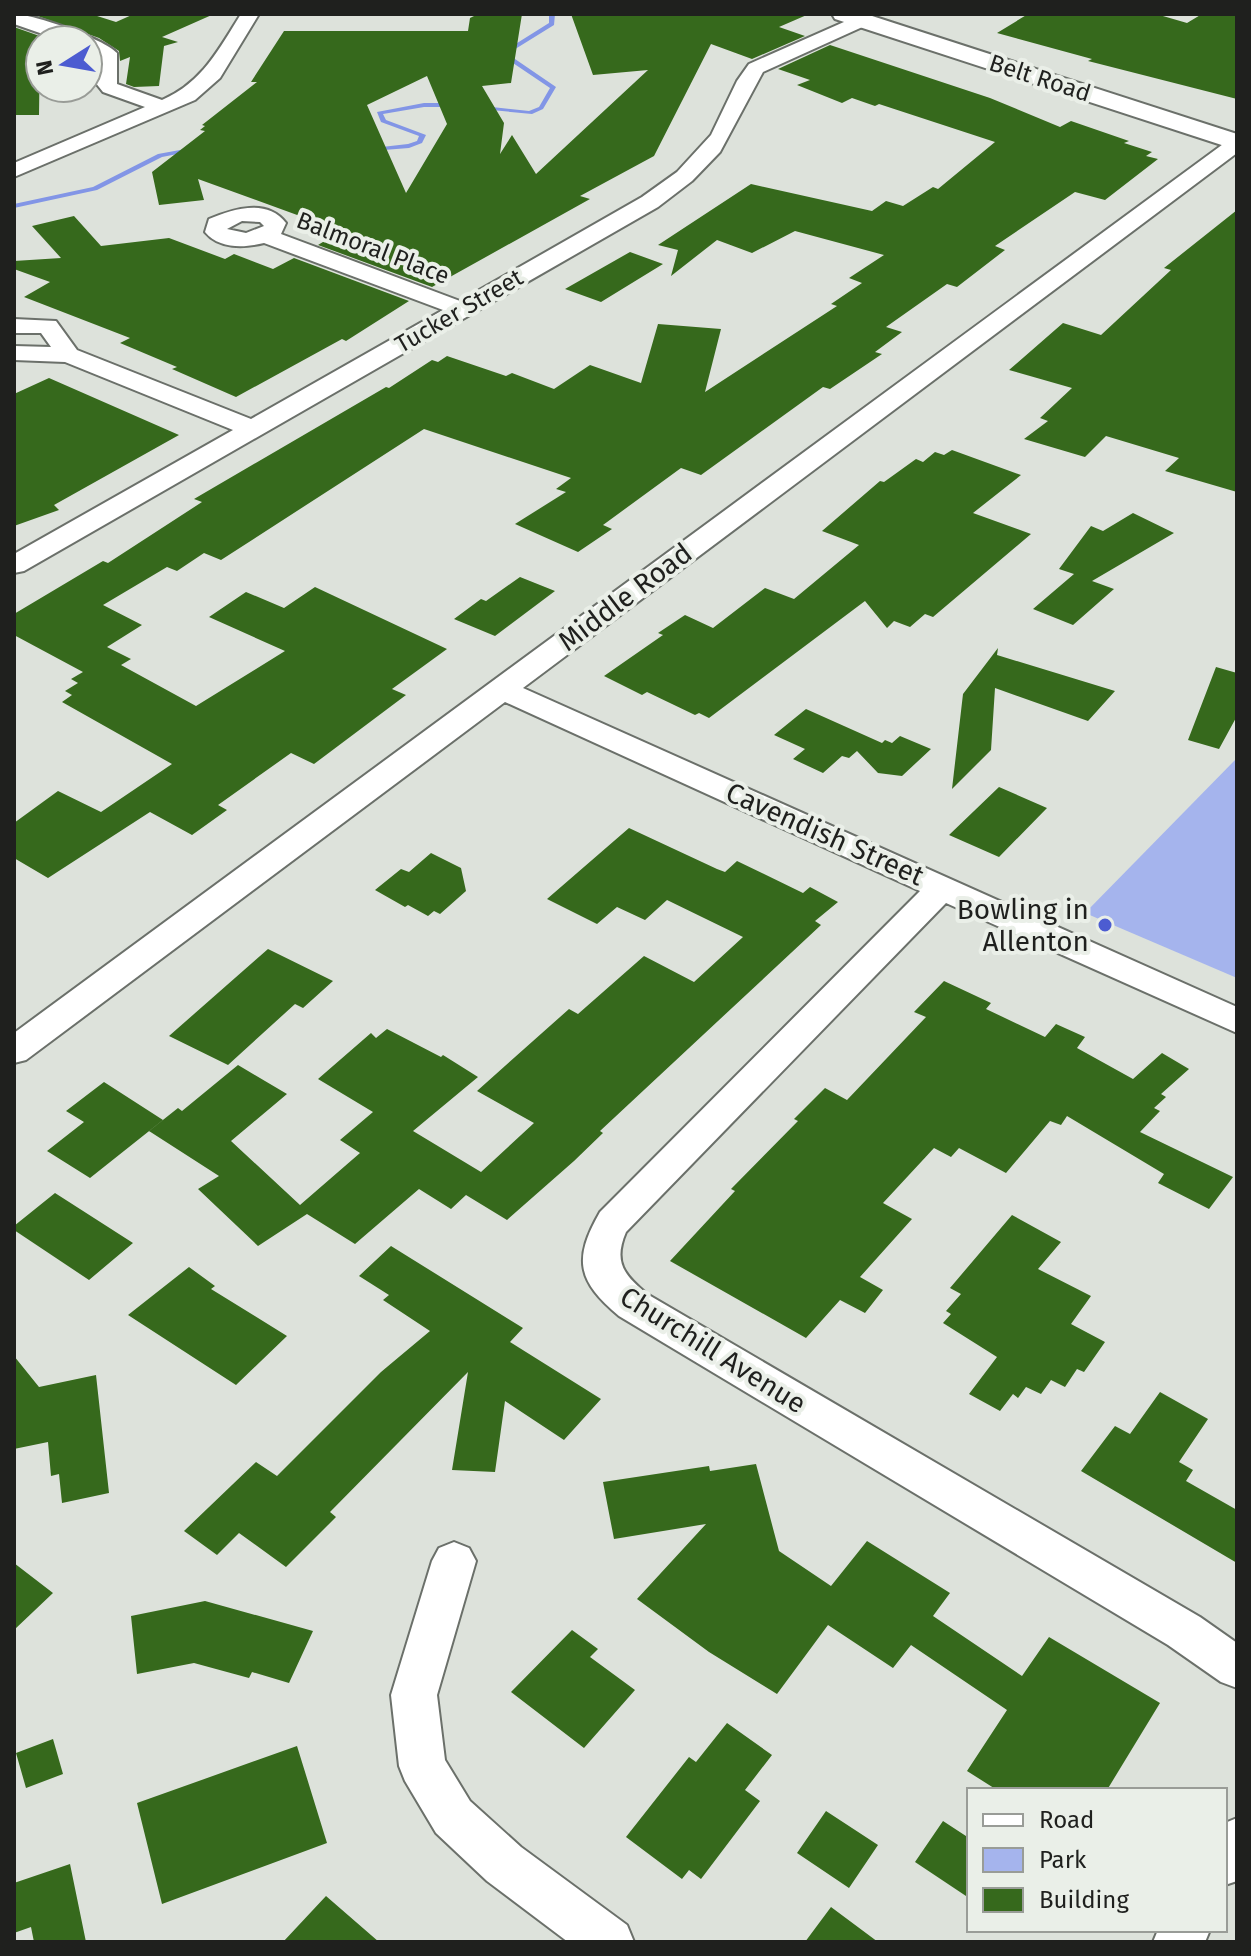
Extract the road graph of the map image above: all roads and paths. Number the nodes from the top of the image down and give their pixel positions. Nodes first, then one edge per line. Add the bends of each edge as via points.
1 (250, 14) edge
2 (852, 17) edge
3 (104, 51) edge
4 (164, 107) junction
5 (1237, 143) edge
6 (14, 171) edge
7 (265, 236) dead end
8 (461, 309) junction
9 (14, 326) edge
10 (14, 353) edge
11 (69, 355) junction
12 (254, 429) junction
13 (14, 565) edge
14 (501, 689) junction
15 (943, 887) junction
16 (1237, 1021) edge
17 (14, 1051) edge
18 (454, 1561) dead end
19 (1237, 1668) edge
20 (1237, 1841) edge
21 (1227, 1858) edge
22 (609, 1942) edge

1 - 4 street via 213,74 188,96
2 - 5 street, Belt Road
2 - 8 street, Tucker Street via 756,68 746,78 717,144 689,175
3 - 4 street via 110,88
4 - 6 street
5 - 14 street, Middle Road
7 - 8 street, Balmoral Place
8 - 12 street, Tucker Street
9 - 11 street via 48,326
10 - 11 street
11 - 12 street
12 - 13 street, Tucker Street
14 - 15 street, Cavendish Street
14 - 17 street, Middle Road
15 - 16 street, Cavendish Street
15 - 19 street, Churchill Avenue via 613,1222 600,1249 605,1279 633,1305 1184,1631
18 - 22 street via 414,1695 422,1766 453,1817 504,1864
20 - 21 street

